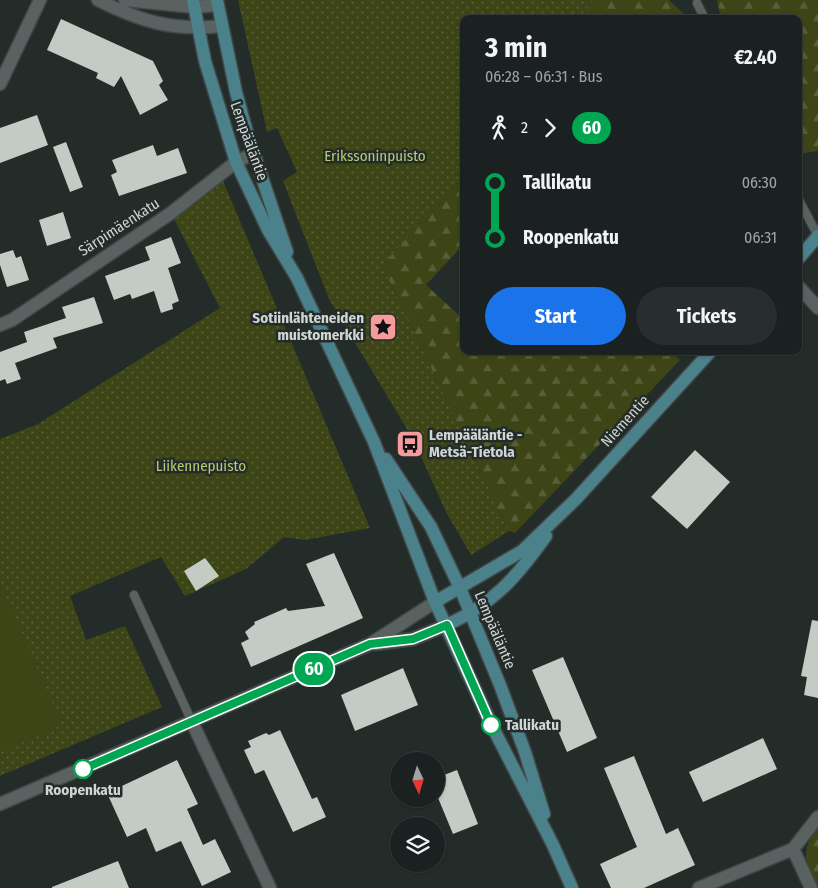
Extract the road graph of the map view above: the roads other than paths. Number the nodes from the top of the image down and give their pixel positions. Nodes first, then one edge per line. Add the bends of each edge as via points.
1 (40, 0) edge
2 (98, 0) edge
3 (125, 0) edge
4 (218, 3) edge
5 (697, 3) dead end
6 (193, 4) edge
7 (703, 15) edge
8 (222, 26) junction
9 (198, 29) junction
10 (0, 84) edge
11 (254, 153) junction
12 (236, 162) junction
13 (802, 206) edge
14 (818, 236) edge
15 (802, 255) edge
16 (296, 277) junction
17 (802, 290) edge
18 (818, 308) edge
19 (0, 325) edge
20 (706, 355) edge
21 (374, 442) junction
22 (563, 512) junction
23 (460, 588) junction
24 (134, 595) dead end
25 (435, 602) junction
26 (471, 614) junction
27 (447, 625) junction
28 (370, 644) junction
29 (192, 722) junction
30 (0, 804) edge
31 (818, 816) edge
32 (553, 845) junction
33 (794, 849) junction
34 (270, 888) edge
35 (572, 888) edge
36 (699, 888) edge
37 (811, 888) edge

1 - 10 street
2 - 9 street via 150,22
3 - 6 street
4 - 6 street
4 - 8 main road, Lempääläntie
5 - 7 lane
6 - 9 main road, Lempääläntie
8 - 9 street
8 - 11 main road, Lempääläntie via 236,92
9 - 12 main road, Lempääläntie
11 - 12 street, Särpimäenkatu
11 - 16 main road, Lempääläntie
12 - 16 main road, Lempääläntie via 268,230
12 - 19 street, Särpimäenkatu via 171,213
13 - 14 lane
14 - 15 main road
16 - 21 main road, Lempääläntie
17 - 18 street
20 - 22 main road, Niementie
21 - 23 main road, Lempääläntie via 431,527
21 - 25 main road, Lempääläntie
22 - 23 main road, Niementie via 522,551
22 - 26 main road, Niementie via 518,575
23 - 25 main road, Niementie
23 - 26 main road, Lempääläntie
24 - 29 lane
25 - 27 main road, Lempääläntie
25 - 28 street
26 - 27 main road, Niementie
26 - 32 main road, Lempääläntie via 525,752
27 - 28 street via 413,639
27 - 32 main road, Lempääläntie via 492,726
28 - 29 street
29 - 30 street
29 - 34 street
31 - 33 street
32 - 35 main road, Lempääläntie
33 - 36 street
33 - 37 street

